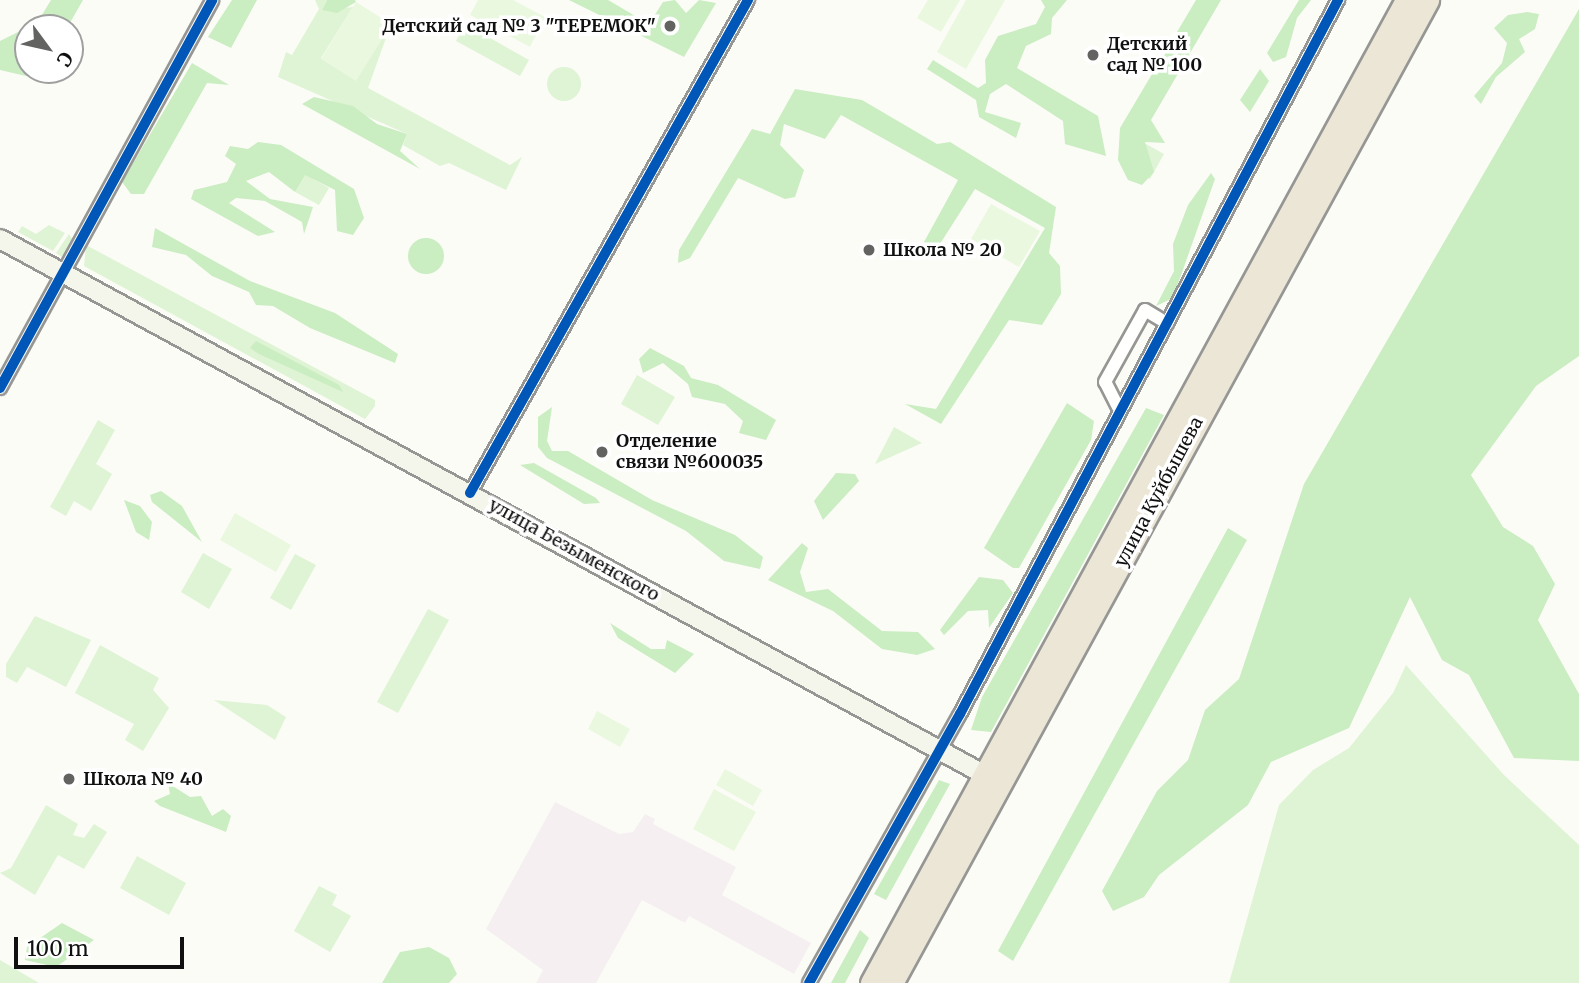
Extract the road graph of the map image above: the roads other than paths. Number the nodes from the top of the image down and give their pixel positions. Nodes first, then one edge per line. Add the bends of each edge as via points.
1 (212, 0) edge
2 (748, 0) edge
3 (1338, 0) edge
4 (1407, 0) edge
5 (1427, 0) edge
6 (0, 239) edge
7 (64, 272) junction
8 (1167, 323) junction
9 (0, 388) edge
10 (1118, 407) junction
11 (470, 493) junction
12 (939, 751) junction
13 (992, 780) junction
14 (809, 983) edge
15 (872, 983) edge
16 (891, 983) edge

1 - 7 street
2 - 11 street
3 - 8 street
4 - 13 highway, улица Куйбышева
5 - 13 highway, улица Куйбышева
6 - 7 main road, улица Безыменского
7 - 9 street
7 - 11 main road, улица Безыменского
8 - 10 street
8 - 10 street via 1146,310 1105,382
10 - 12 street
11 - 12 main road, улица Безыменского
12 - 13 main road, улица Безыменского
12 - 14 street
13 - 15 highway, улица Куйбышева
13 - 16 highway, улица Куйбышева

